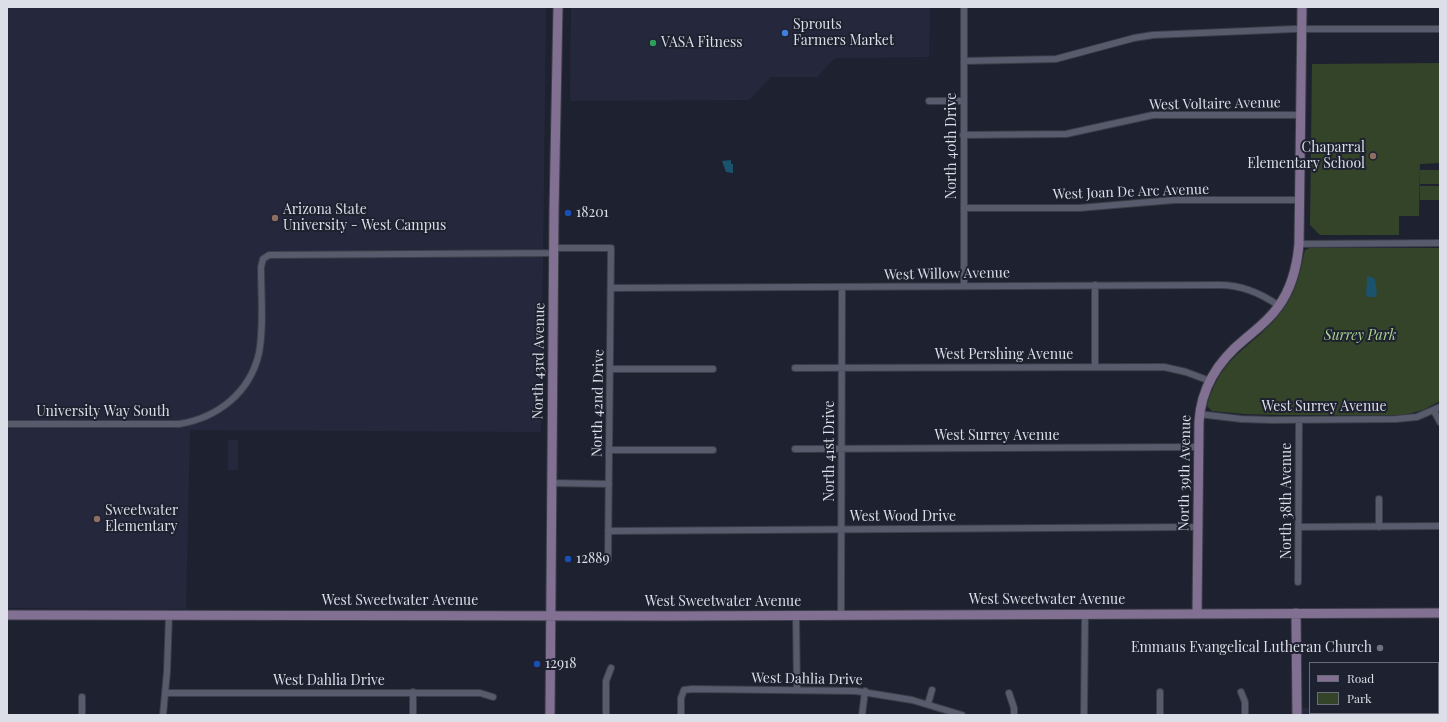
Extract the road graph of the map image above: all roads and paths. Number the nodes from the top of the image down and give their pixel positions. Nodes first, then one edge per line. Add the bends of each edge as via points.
1 (558, 7) edge
2 (964, 7) edge
3 (1302, 7) edge
4 (1440, 28) edge
5 (1302, 29) junction
6 (964, 61) junction
7 (929, 101) dead end
8 (964, 101) junction
9 (1300, 115) junction
10 (963, 135) junction
11 (1300, 200) junction
12 (964, 208) junction
13 (1440, 243) edge
14 (1299, 244) junction
15 (554, 250) junction
16 (1095, 285) junction
17 (964, 286) junction
18 (842, 287) junction
19 (611, 288) junction
20 (1279, 306) junction
21 (1095, 367) junction
22 (796, 368) dead end
23 (842, 368) junction
24 (610, 369) junction
25 (713, 369) dead end
26 (1210, 381) junction
27 (1440, 407) edge
28 (1434, 411) junction
29 (1200, 414) junction
30 (1299, 420) junction
31 (1440, 422) edge
32 (7, 424) edge
33 (1199, 447) junction
34 (795, 449) dead end
35 (842, 449) junction
36 (609, 450) junction
37 (713, 450) dead end
38 (552, 483) junction
39 (609, 484) junction
40 (1379, 499) dead end
41 (1440, 526) edge
42 (1198, 527) junction
43 (1299, 527) junction
44 (1379, 527) junction
45 (842, 529) junction
46 (608, 531) junction
47 (608, 559) dead end
48 (1298, 582) dead end
49 (1296, 613) junction
50 (1440, 613) edge
51 (1085, 614) junction
52 (1197, 614) junction
53 (7, 615) edge
54 (169, 615) junction
55 (550, 616) junction
56 (796, 616) junction
57 (841, 616) junction
58 (611, 668) dead end
59 (797, 689) junction
60 (932, 690) dead end
61 (413, 692) junction
62 (865, 692) junction
63 (1160, 692) dead end
64 (1241, 692) dead end
65 (165, 693) junction
66 (1009, 693) dead end
67 (82, 697) dead end
68 (493, 697) dead end
69 (928, 704) junction
70 (82, 715) edge
71 (163, 715) edge
72 (413, 715) edge
73 (550, 715) edge
74 (606, 715) edge
75 (681, 715) edge
76 (862, 715) edge
77 (962, 715) edge
78 (1014, 715) edge
79 (1084, 715) edge
80 (1160, 715) edge
81 (1245, 715) edge
82 (1296, 715) edge

1 - 15 street, North 43rd Avenue
2 - 6 street, North 40th Drive
3 - 5 street, North 39th Avenue
4 - 5 street
5 - 6 street via 1153,35 1056,59
5 - 9 street, North 39th Avenue
6 - 8 street, North 40th Drive
7 - 8 street
8 - 10 street, North 40th Drive
9 - 10 street, West Voltaire Avenue via 1153,115 1066,134
9 - 11 street, North 39th Avenue
10 - 12 street, North 40th Drive
11 - 12 street, West Joan De Arc Avenue via 1174,200 1079,208
11 - 14 street, North 39th Avenue
12 - 17 street, North 40th Drive
13 - 14 street
14 - 20 street, North 39th Avenue via 1295,273
15 - 19 street, North 42nd Drive via 611,248
15 - 32 street, University Way South via 266,257 260,267 259,352 246,383 233,399 217,411 199,420 179,424
15 - 38 street, North 43rd Avenue
16 - 17 street, West Willow Avenue
16 - 20 street, West Willow Avenue via 1230,285 1252,290
16 - 21 street
17 - 18 street, West Willow Avenue
18 - 19 street, West Willow Avenue
18 - 23 street, North 41st Drive
19 - 24 street, North 42nd Drive
20 - 26 street, North 39th Avenue via 1225,357
21 - 23 street, West Pershing Avenue
21 - 26 street, West Pershing Avenue via 1164,367
22 - 23 street, West Pershing Avenue
23 - 35 street, North 41st Drive
24 - 25 street
24 - 36 street, North 42nd Drive
26 - 29 street, North 39th Avenue
27 - 28 street
28 - 30 street, West Surrey Avenue via 1406,419
28 - 31 street
29 - 30 street, West Surrey Avenue via 1241,419
29 - 33 street, North 39th Avenue
30 - 43 street, North 38th Avenue
33 - 35 street, West Surrey Avenue
33 - 42 street, North 39th Avenue
34 - 35 street, West Surrey Avenue
35 - 45 street, North 41st Drive
36 - 37 street
36 - 39 street, North 42nd Drive
38 - 39 street
38 - 55 street, North 43rd Avenue
39 - 46 street, North 42nd Drive
40 - 44 street
41 - 44 street
42 - 45 street, West Wood Drive
42 - 52 street, North 39th Avenue
43 - 44 street
43 - 48 street, North 38th Avenue
45 - 46 street, West Wood Drive
45 - 57 street, North 41st Drive
46 - 47 street, North 42nd Drive
49 - 50 street, West Sweetwater Avenue
49 - 52 street, West Sweetwater Avenue
49 - 82 street
51 - 52 street, West Sweetwater Avenue
51 - 57 street, West Sweetwater Avenue
51 - 79 street
53 - 54 street, West Sweetwater Avenue
54 - 55 street, West Sweetwater Avenue
54 - 65 street
55 - 56 street, West Sweetwater Avenue
55 - 73 street, North 43rd Avenue
56 - 57 street, West Sweetwater Avenue
56 - 59 street
58 - 74 street via 606,681
59 - 62 street, West Dahlia Drive
59 - 75 street, West Dahlia Drive via 684,690 681,698
60 - 69 street
61 - 65 street, West Dahlia Drive
61 - 68 street, West Dahlia Drive via 480,693
61 - 72 street
62 - 69 street, West Dahlia Drive
62 - 76 street
63 - 80 street
64 - 81 street via 1245,702
65 - 71 street
66 - 78 street
67 - 70 street
69 - 77 street, West Dahlia Drive

